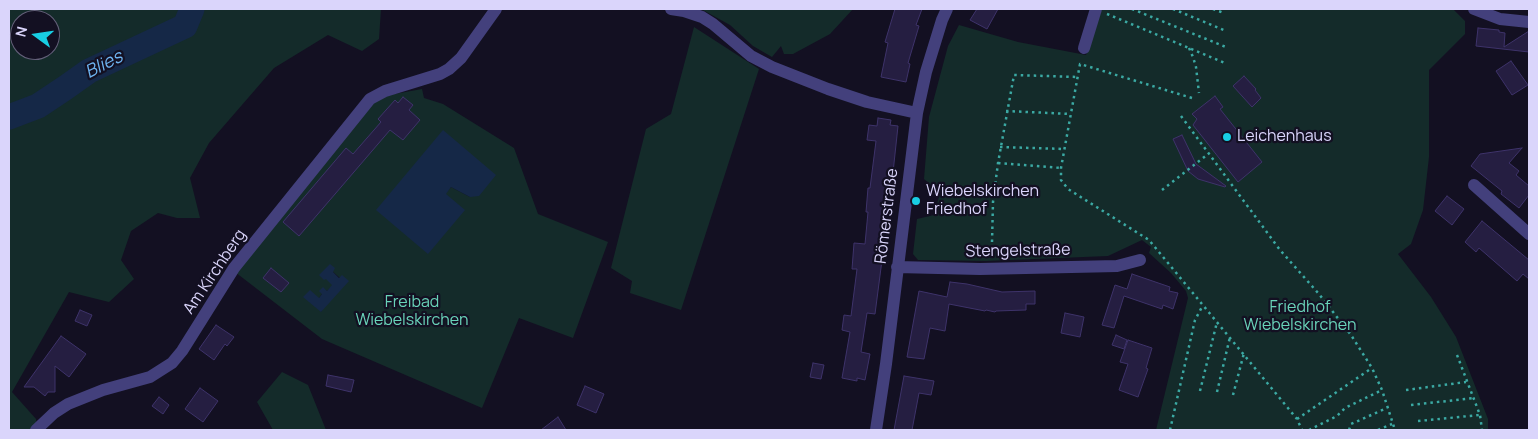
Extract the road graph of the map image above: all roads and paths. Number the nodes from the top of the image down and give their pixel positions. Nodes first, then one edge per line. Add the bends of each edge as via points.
1 (496, 9) edge
2 (671, 9) edge
3 (947, 9) edge
4 (1132, 9) edge
5 (1173, 9) edge
6 (1213, 9) edge
7 (1474, 9) edge
8 (1102, 12) edge
9 (1224, 13) dead end
10 (1529, 22) edge
11 (1226, 31) dead end
12 (1226, 47) dead end
13 (1084, 48) dead end
14 (1188, 48) junction
15 (1225, 63) dead end
16 (1078, 77) junction
17 (1199, 93) dead end
18 (1192, 98) dead end
19 (1006, 111) junction
20 (916, 114) junction
21 (1071, 114) junction
22 (1181, 116) dead end
23 (1000, 147) junction
24 (1064, 149) junction
25 (1208, 154) junction
26 (998, 163) junction
27 (1061, 168) junction
28 (1474, 185) dead end
29 (1162, 190) dead end
30 (1529, 234) edge
31 (992, 242) dead end
32 (1140, 260) dead end
33 (897, 267) junction
34 (1204, 305) junction
35 (1217, 321) junction
36 (1230, 337) junction
37 (1244, 353) junction
38 (1457, 355) dead end
39 (1372, 368) junction
40 (1467, 382) junction
41 (1382, 390) junction
42 (1406, 390) dead end
43 (1200, 391) dead end
44 (1217, 392) dead end
45 (1233, 395) dead end
46 (1474, 398) junction
47 (1411, 406) dead end
48 (1388, 408) junction
49 (1480, 414) junction
50 (1297, 419) junction
51 (1418, 420) dead end
52 (1393, 424) junction
53 (36, 430) edge
54 (876, 430) edge
55 (1170, 430) edge
56 (1302, 430) edge
57 (1310, 430) edge
58 (1349, 430) edge
59 (1378, 430) edge
60 (1395, 430) edge
61 (1482, 430) edge

1 - 53 street, Am Kirchberg via 461,58 449,69 370,99 234,268 172,363 150,377 68,404
2 - 20 street via 702,17 751,56 772,67 836,92
3 - 20 street, Römerstraße
4 - 12 path
5 - 11 path
6 - 9 path
7 - 10 street via 1489,16
8 - 13 street
8 - 14 path
14 - 15 path
14 - 17 path via 1196,67
16 - 18 path via 1080,64
16 - 19 path via 1014,75
16 - 21 path
19 - 21 path
19 - 23 path
20 - 33 street, Römerstraße
21 - 24 path
22 - 25 path
23 - 24 path
23 - 26 path
24 - 27 path
25 - 29 path
25 - 39 path via 1280,250 1351,335
26 - 27 path
26 - 31 path
27 - 34 path via 1061,180 1068,189 1149,240
28 - 30 street
32 - 33 street, Stengelstraße via 1117,266
33 - 54 street, Römerstraße
34 - 35 path
34 - 55 path via 1195,320
35 - 36 path
35 - 43 path
36 - 37 path
36 - 44 path
37 - 45 path
37 - 50 path
38 - 40 path
39 - 41 path
39 - 50 path
40 - 42 path
40 - 46 path
41 - 48 path
41 - 57 path
46 - 47 path
46 - 49 path
48 - 52 path
48 - 58 path via 1351,424
49 - 51 path
49 - 61 path
50 - 56 path
52 - 59 path
52 - 60 path

